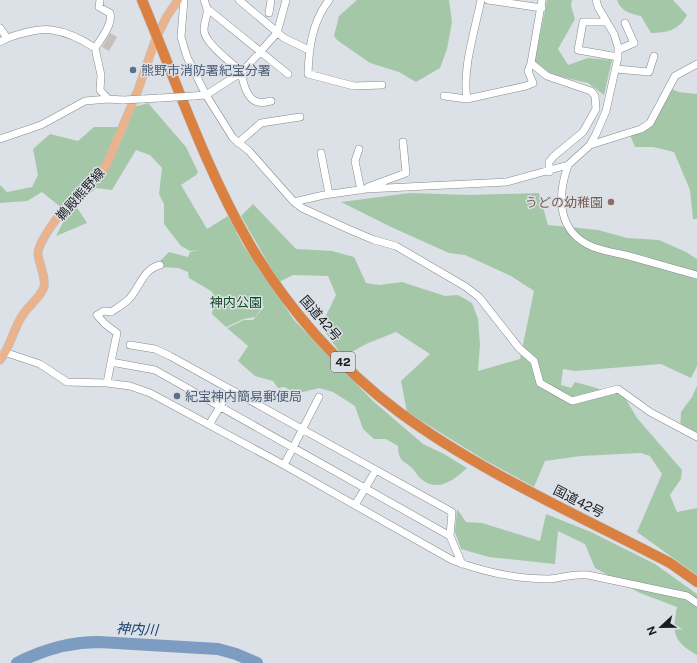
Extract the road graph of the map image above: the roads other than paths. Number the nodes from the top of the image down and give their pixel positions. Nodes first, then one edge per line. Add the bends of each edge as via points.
1 (100, 0) edge
2 (142, 0) edge
3 (184, 0) edge
4 (204, 0) edge
5 (239, 0) edge
6 (271, 0) edge
7 (286, 0) edge
8 (329, 0) edge
9 (481, 0) edge
10 (488, 0) edge
11 (596, 0) edge
12 (542, 4) edge
13 (209, 10) junction
14 (269, 13) dead end
15 (607, 22) junction
16 (626, 22) dead end
17 (0, 28) edge
18 (277, 33) junction
19 (7, 38) junction
20 (156, 38) junction
21 (0, 42) edge
22 (95, 48) junction
23 (309, 50) junction
24 (261, 52) junction
25 (618, 54) junction
26 (654, 56) dead end
27 (532, 63) junction
28 (697, 64) edge
29 (616, 69) junction
30 (242, 72) junction
31 (288, 74) dead end
32 (382, 85) dead end
33 (206, 95) junction
34 (444, 96) dead end
35 (108, 99) junction
36 (467, 99) junction
37 (271, 101) dead end
38 (300, 117) dead end
39 (0, 139) edge
40 (403, 142) dead end
41 (238, 143) junction
42 (590, 145) junction
43 (359, 149) dead end
44 (320, 153) dead end
45 (568, 166) junction
46 (549, 172) junction
47 (364, 189) junction
48 (329, 194) junction
49 (294, 202) junction
50 (160, 265) dead end
51 (697, 275) edge
52 (130, 345) dead end
53 (4, 352) junction
54 (0, 360) edge
55 (111, 362) junction
56 (107, 383) junction
57 (230, 390) junction
58 (319, 397) dead end
59 (220, 406) junction
60 (209, 425) junction
61 (302, 430) junction
62 (697, 438) edge
63 (294, 446) junction
64 (284, 465) junction
65 (376, 470) junction
66 (366, 487) junction
67 (355, 505) junction
68 (450, 536) junction
69 (462, 564) junction
70 (697, 582) edge
71 (697, 603) edge

1 - 22 street via 99,7 110,13 111,17
2 - 20 highway, 国道42号 / 42
3 - 20 main road, 鵜殿熊野線 via 167,16
3 - 33 street via 181,37 187,57
4 - 13 street
5 - 18 street
6 - 14 street
7 - 18 street
8 - 23 street via 320,11
9 - 36 street via 467,74
10 - 12 street
11 - 15 street
12 - 27 street
13 - 24 street
13 - 30 street via 204,32 209,42
15 - 25 street via 614,34
15 - 25 street via 583,22 578,50
16 - 25 street via 634,43
17 - 19 street
18 - 23 street
18 - 24 street
19 - 21 street
19 - 22 street via 52,30 86,42
20 - 53 main road, 鵜殿熊野線 via 138,90 106,166 81,193 76,195 39,244 38,253 44,288 17,324
20 - 70 highway, 国道42号 / 42 via 220,188 249,243 295,308 354,373 398,411 447,445 670,563
22 - 35 street via 101,75 100,90
23 - 32 street via 308,74 354,86
24 - 30 street
24 - 31 street
25 - 29 street
26 - 29 street via 649,72
27 - 36 street via 528,71 532,83
27 - 46 street via 547,76 591,91 595,96 596,109 584,132 554,156 549,162
28 - 42 street via 675,76 650,123 641,129
29 - 42 street via 606,111
30 - 33 street
30 - 37 street via 242,82 252,99 258,102
33 - 35 street, bridge
33 - 41 street
34 - 36 street
35 - 39 street via 84,101 41,125
38 - 41 street via 261,123
40 - 47 street via 406,173
41 - 49 street via 249,151
42 - 45 street
43 - 47 street via 354,161
44 - 48 street
45 - 46 street
45 - 51 street via 562,183 562,207 573,234 593,247
46 - 47 street via 507,182
47 - 48 street
48 - 49 street
49 - 62 street via 348,229 396,246 466,287 479,297 519,348 534,361 540,383 572,401 618,389 650,412
50 - 55 street via 146,272 128,299 111,312 97,314 117,333
52 - 57 street via 155,349
53 - 54 main road, 鵜殿熊野線
53 - 56 street via 40,364 67,382
55 - 56 street
55 - 59 street via 155,370
56 - 60 street via 130,386 150,393
57 - 59 street
57 - 61 street
58 - 61 street
59 - 60 street
59 - 63 street
60 - 64 street
61 - 63 street
61 - 65 street
63 - 64 street
63 - 66 street
64 - 67 street
65 - 66 street
65 - 68 street via 452,512
66 - 67 street
66 - 68 street
67 - 69 street
68 - 69 street
69 - 71 street via 507,574 549,579 588,575 687,596

